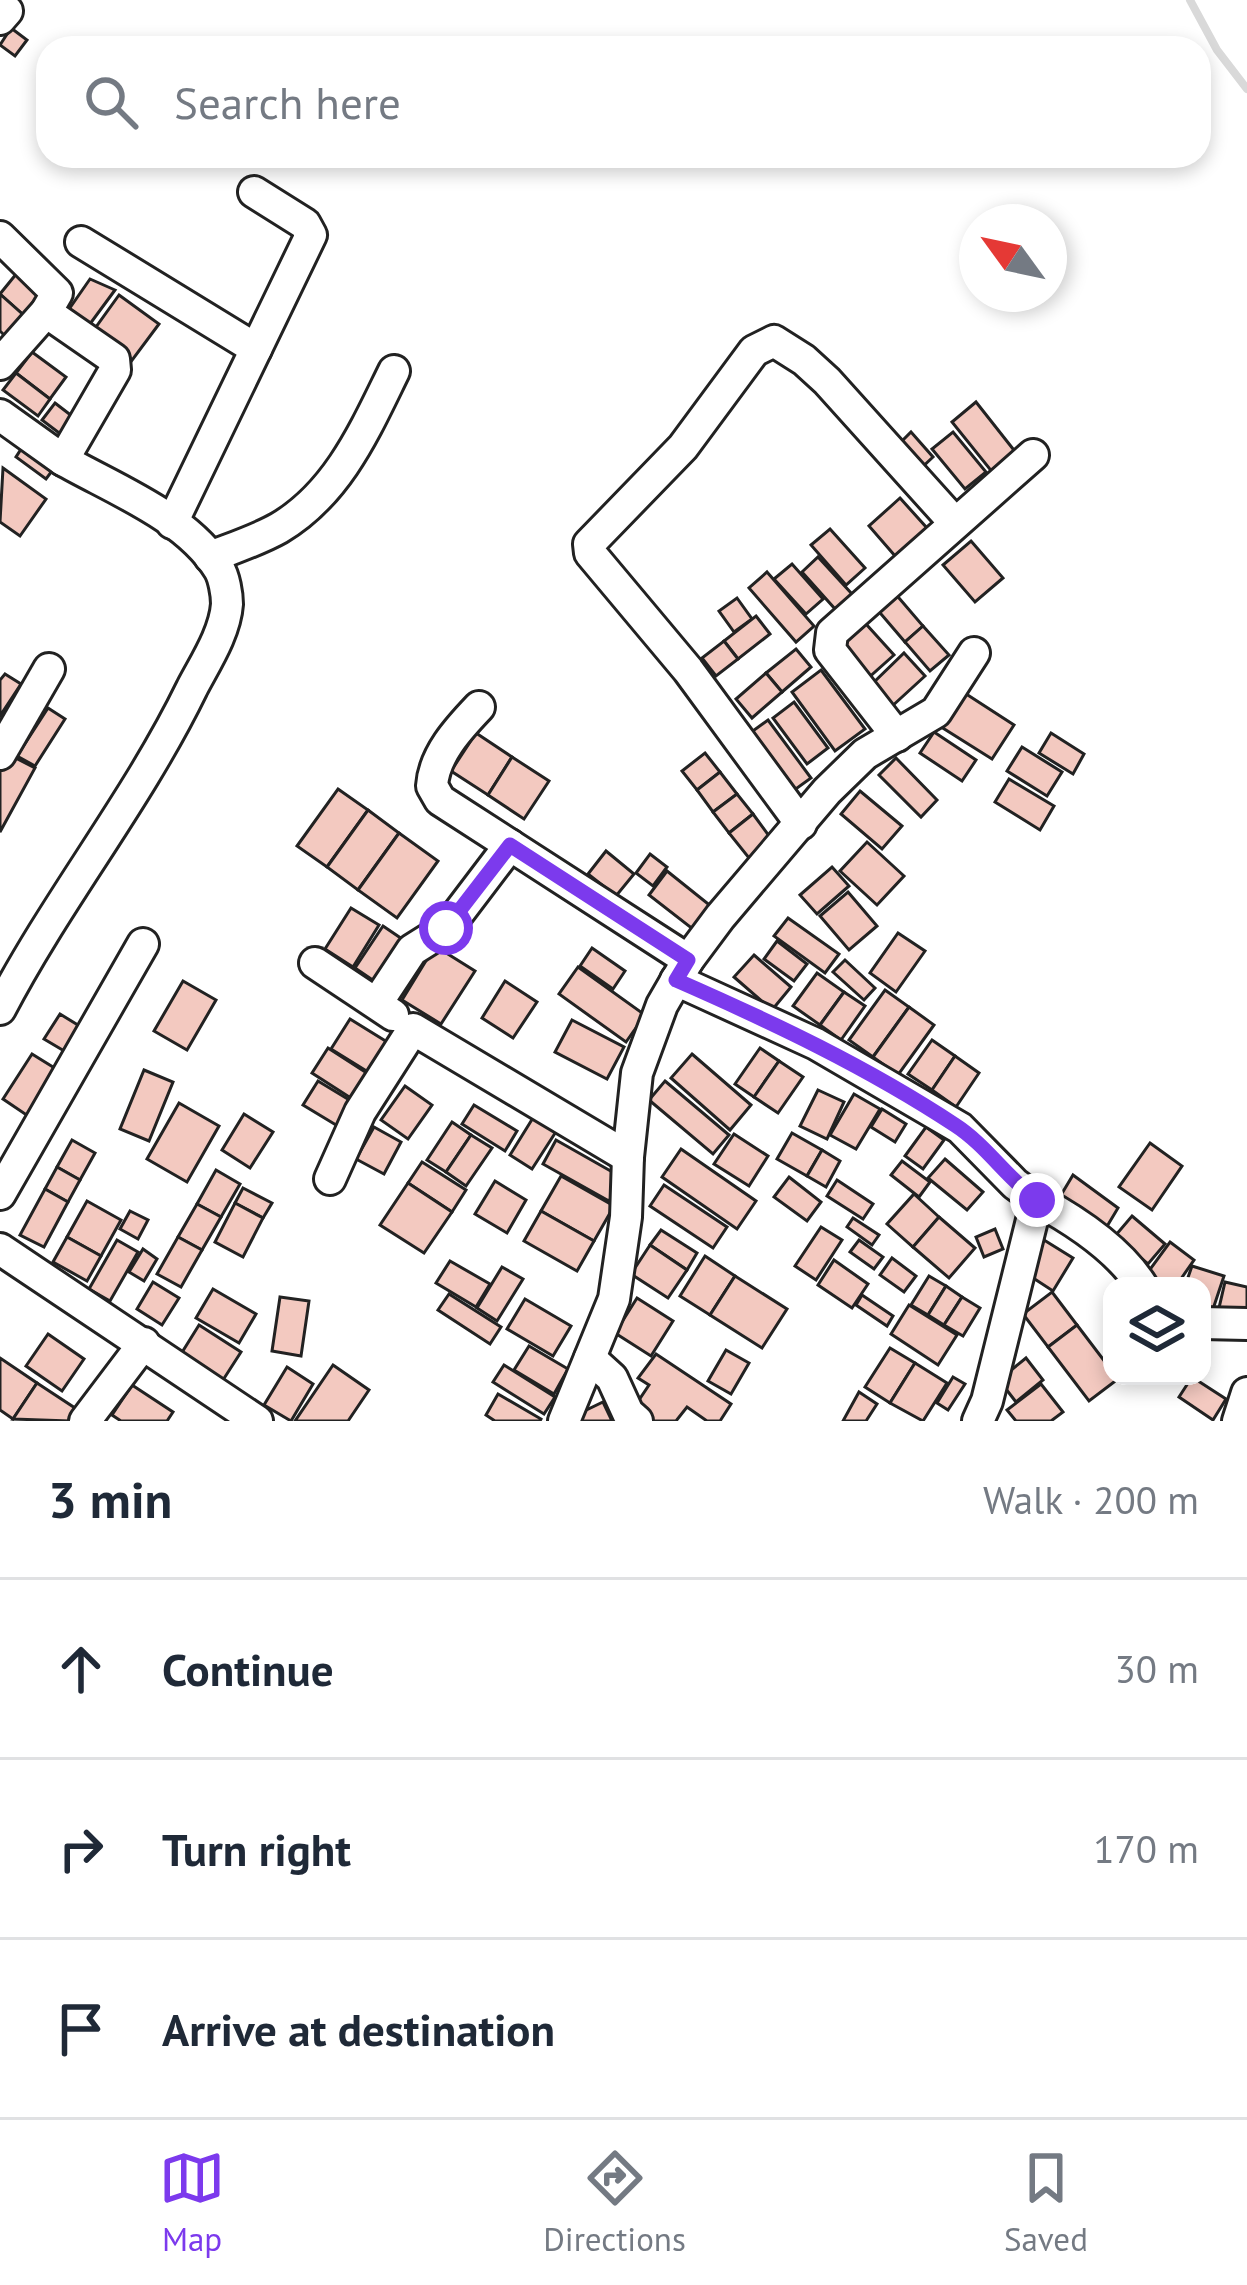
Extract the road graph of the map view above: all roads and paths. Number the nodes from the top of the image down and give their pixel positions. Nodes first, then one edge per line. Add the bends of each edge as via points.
1 (254, 191) dead end
2 (0, 237) edge
3 (82, 242) dead end
4 (46, 312) junction
5 (256, 349) junction
6 (0, 364) edge
7 (394, 371) dead end
8 (0, 415) edge
9 (1033, 455) dead end
10 (63, 460) junction
11 (954, 522) junction
12 (172, 523) junction
13 (210, 557) junction
14 (974, 653) dead end
15 (49, 669) dead end
16 (478, 707) dead end
17 (897, 736) junction
18 (0, 754) edge
19 (801, 824) junction
20 (510, 845) junction
21 (143, 944) dead end
22 (315, 963) dead end
23 (682, 970) junction
24 (377, 1003) junction
25 (0, 1009) edge
26 (413, 1029) junction
27 (628, 1157) junction
28 (330, 1179) dead end
29 (0, 1194) edge
30 (1037, 1200) junction
31 (0, 1249) edge
32 (1136, 1277) edge
33 (1211, 1323) edge
34 (1247, 1324) edge
35 (144, 1343) junction
36 (590, 1358) junction
37 (1247, 1394) edge
38 (86, 1421) edge
39 (257, 1421) edge
40 (564, 1421) edge
41 (637, 1421) edge
42 (977, 1421) edge
43 (1238, 1421) edge

1 - 5 street via 310,235
2 - 4 street via 56,287
3 - 5 street
4 - 6 street
4 - 10 street via 116,364
5 - 12 street
7 - 13 street via 326,490 277,529
8 - 10 street
9 - 11 street
10 - 12 street
11 - 17 street via 829,641
11 - 19 street via 827,381 774,341 754,351 683,447 592,537 590,554
12 - 13 street
13 - 25 street via 227,605 214,644 143,783
14 - 17 street via 936,712
15 - 18 street
16 - 20 street via 438,761 432,786 440,800
17 - 19 street via 843,774
19 - 23 street
20 - 23 street
20 - 24 street via 446,928 412,950
21 - 29 street
22 - 24 street
23 - 27 street via 637,1073
23 - 30 street via 960,1128
24 - 26 street
26 - 27 street
26 - 28 street via 360,1112
27 - 36 street via 614,1299
30 - 32 street via 1076,1221
30 - 42 street
31 - 35 street
33 - 34 street
35 - 38 street
35 - 39 street
36 - 40 street
36 - 41 street via 613,1378
37 - 43 street

